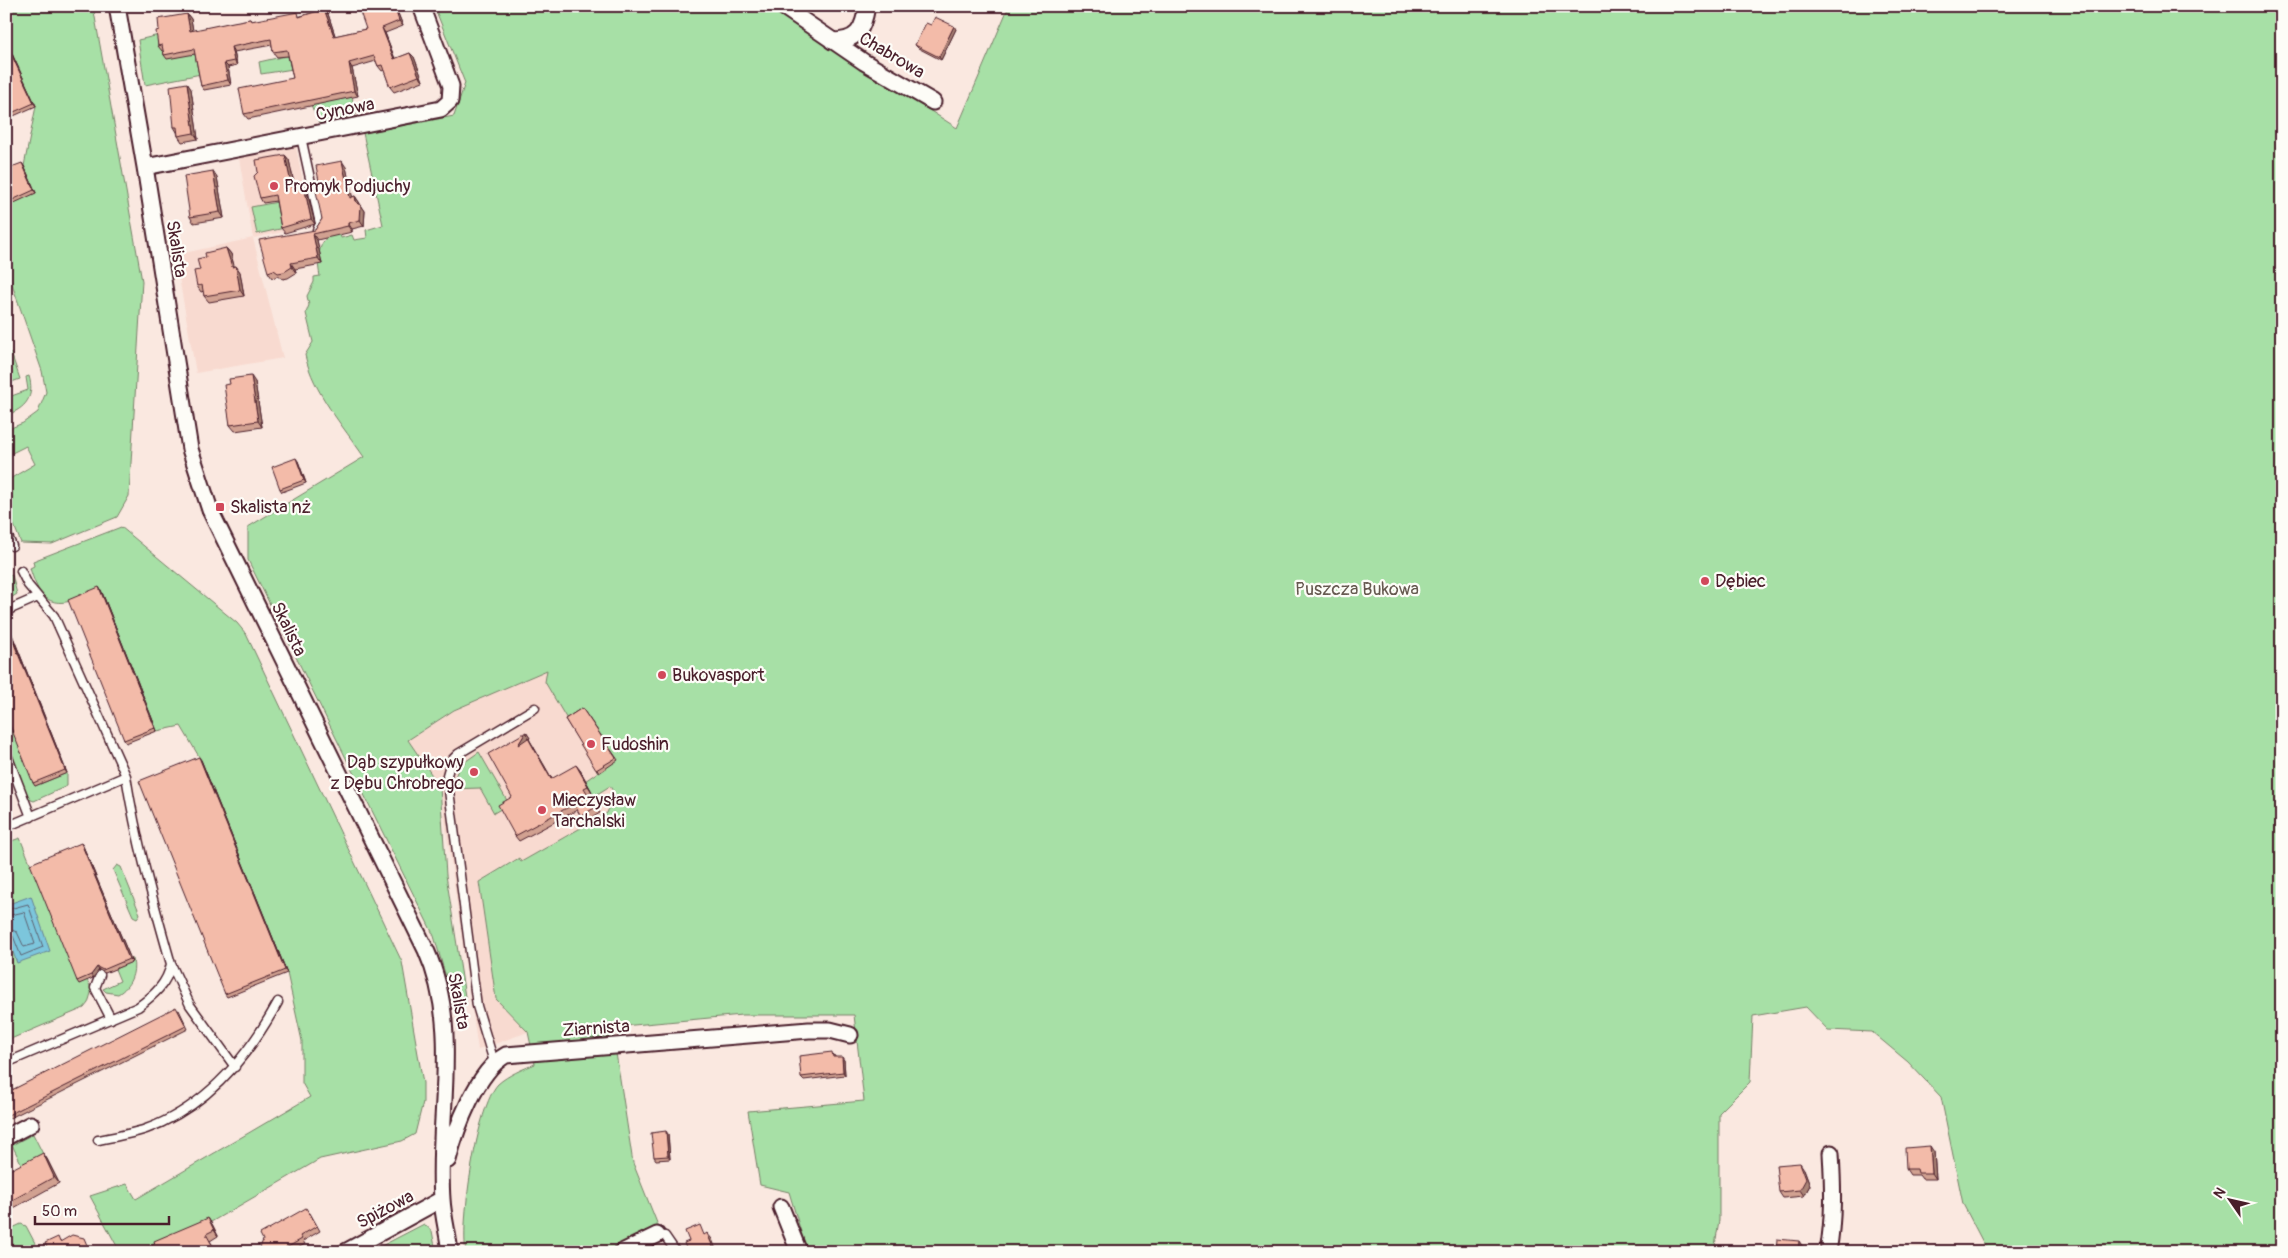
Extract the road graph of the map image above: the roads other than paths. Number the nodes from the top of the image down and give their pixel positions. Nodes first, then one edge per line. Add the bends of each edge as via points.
1 (117, 6) edge
2 (421, 6) edge
3 (782, 6) edge
4 (867, 6) edge
5 (832, 41) junction
6 (933, 102) dead end
7 (301, 137) junction
8 (146, 168) junction
9 (306, 233) edge
10 (6, 532) edge
11 (12, 546) dead end
12 (21, 571) dead end
13 (38, 597) junction
14 (6, 611) edge
15 (535, 708) dead end
16 (6, 752) edge
17 (126, 776) junction
18 (31, 817) junction
19 (6, 827) edge
20 (171, 964) junction
21 (100, 975) edge
22 (278, 1002) dead end
23 (111, 1019) junction
24 (850, 1035) dead end
25 (494, 1062) junction
26 (6, 1063) edge
27 (235, 1067) junction
28 (31, 1124) dead end
29 (6, 1137) edge
30 (98, 1140) dead end
31 (1831, 1153) dead end
32 (442, 1199) junction
33 (781, 1207) dead end
34 (658, 1234) joint
35 (345, 1252) edge
36 (450, 1252) edge
37 (622, 1252) edge
38 (676, 1252) edge
39 (799, 1252) edge
40 (1828, 1252) edge

1 - 8 street, Skalista
2 - 7 street, Cynowa via 451,86 452,94 446,104 438,110
3 - 5 street, Chabrowa
4 - 5 street via 857,34 848,40
5 - 6 street, Chabrowa
7 - 8 street, Cynowa
7 - 9 lane via 320,224 317,231
8 - 32 street, Skalista via 190,448 210,510 436,974 446,1041
10 - 11 lane
12 - 13 lane
13 - 14 lane
13 - 17 lane via 54,616
15 - 25 lane via 458,754 451,761 447,775 477,1006
16 - 18 lane
17 - 18 lane
17 - 20 lane via 134,828
18 - 19 lane
20 - 23 lane via 169,975 152,996 138,1007
20 - 27 lane via 190,1005
21 - 23 lane via 95,988
22 - 27 lane via 260,1035
23 - 26 lane
24 - 25 street, Ziarnista via 830,1030 809,1030 542,1050 506,1055
25 - 32 street via 477,1089 456,1135 446,1167
27 - 30 lane via 183,1112 146,1129
28 - 29 street
31 - 40 street via 1834,1191
32 - 35 street, Spiżowa
32 - 36 street, Skalista
33 - 39 street
34 - 37 street
34 - 38 lane via 665,1236

